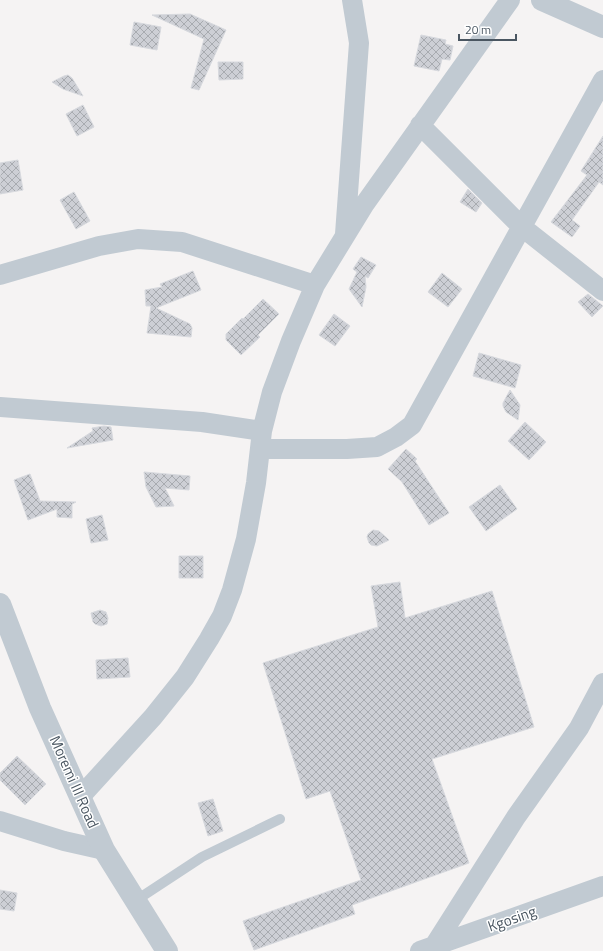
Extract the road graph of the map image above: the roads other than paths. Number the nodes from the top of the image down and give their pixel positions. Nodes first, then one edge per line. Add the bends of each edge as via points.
1 (352, 0) edge
2 (510, 0) edge
3 (542, 0) edge
4 (603, 27) edge
5 (603, 80) edge
6 (420, 125) junction
7 (522, 227) junction
8 (345, 236) junction
9 (0, 275) edge
10 (316, 285) junction
11 (603, 291) edge
12 (0, 407) edge
13 (261, 440) junction
14 (0, 604) edge
15 (603, 683) edge
16 (81, 796) junction
17 (280, 819) dead end
18 (0, 820) edge
19 (104, 850) junction
20 (601, 893) edge
21 (135, 901) junction
22 (427, 948) edge
23 (167, 951) edge

1 - 8 street via 359,43
2 - 6 street
3 - 4 street
5 - 7 street
6 - 7 street
6 - 8 street
7 - 11 street
7 - 13 street via 412,425 377,447 347,449
8 - 10 street
9 - 10 street via 99,246 138,239 182,242
10 - 13 street via 272,392
12 - 13 street via 202,422
13 - 16 street via 248,527 232,590 222,616 185,677 153,717
14 - 16 street, Moremi III Road via 40,708
15 - 22 street via 579,728
16 - 19 street, Moremi III Road
17 - 21 lane via 202,857
18 - 19 street via 64,841
19 - 21 street, Moremi III Road
20 - 22 street, Kgosing
21 - 23 street, Moremi III Road

